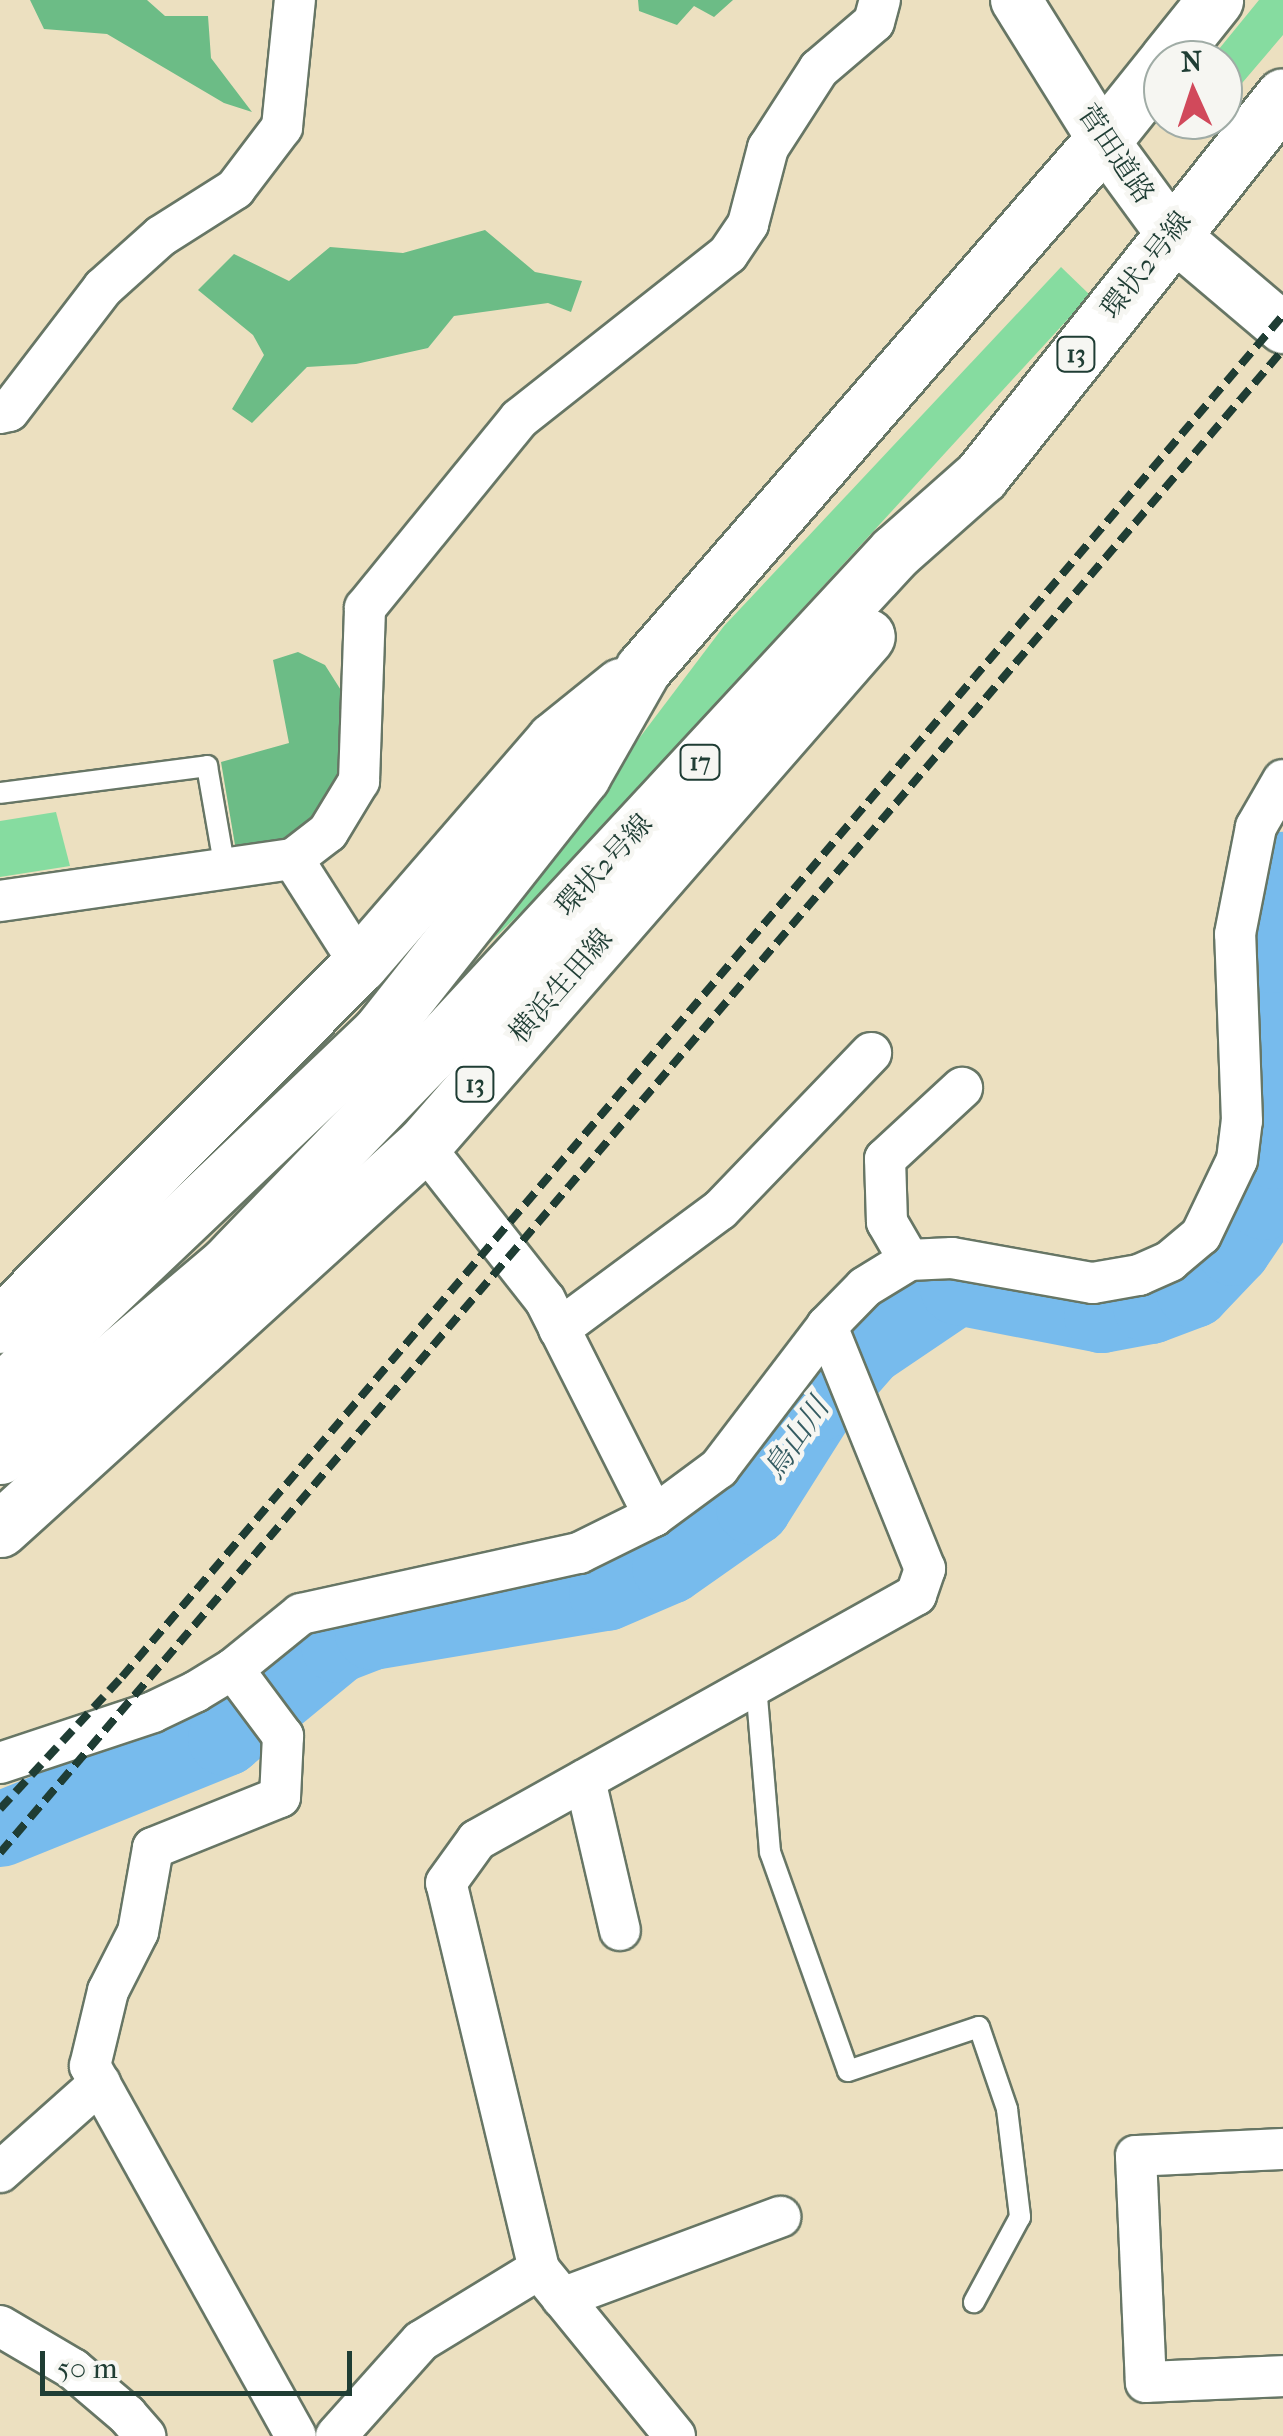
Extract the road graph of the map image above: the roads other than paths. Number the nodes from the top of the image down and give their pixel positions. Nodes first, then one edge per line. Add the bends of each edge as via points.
1 (295, 0) edge
2 (880, 0) edge
3 (1016, 0) edge
4 (1215, 0) edge
5 (1183, 40) edge
6 (1143, 90) edge
7 (1283, 97) edge
8 (1103, 140) junction
9 (1171, 233) junction
10 (1283, 328) edge
11 (0, 413) edge
12 (981, 476) junction
13 (643, 669) junction
14 (1283, 780) edge
15 (0, 793) edge
16 (293, 859) junction
17 (225, 869) junction
18 (0, 901) edge
19 (360, 964) junction
20 (403, 1045) junction
21 (871, 1053) dead end
22 (962, 1088) dead end
23 (423, 1145) junction
24 (909, 1260) junction
25 (0, 1325) edge
26 (560, 1329) junction
27 (833, 1343) junction
28 (0, 1393) edge
29 (0, 1456) edge
30 (654, 1516) junction
31 (0, 1529) edge
32 (233, 1669) junction
33 (756, 1685) junction
34 (0, 1763) edge
35 (585, 1780) junction
36 (620, 1930) dead end
37 (100, 2082) junction
38 (1283, 2150) edge
39 (0, 2172) edge
40 (780, 2217) dead end
41 (550, 2283) junction
42 (974, 2302) dead end
43 (0, 2326) edge
44 (1283, 2376) edge
45 (145, 2436) edge
46 (296, 2436) edge
47 (336, 2436) edge
48 (675, 2436) edge

1 - 11 street via 282,127 235,190 161,236 103,288 9,411
2 - 16 street via 874,22 819,69 768,148 748,224 728,254 519,418 364,608 360,780 328,832
3 - 8 street, 菅田道路
4 - 5 main road, 環状2号線
6 - 8 main road, 環状2号線
7 - 9 main road, 環状2号線 / 13
8 - 9 street, 菅田道路
8 - 13 main road, 環状2号線
9 - 10 street, 菅田道路
9 - 12 main road, 環状2号線 / 13
12 - 20 main road, 環状2号線 / 17 via 895,552
12 - 23 main road, 横浜生田線 / 13 via 934,559
13 - 19 main road via 554,740
13 - 20 main road, 環状2号線 / 17 via 582,776
14 - 24 street via 1256,827 1234,934 1242,1121 1237,1160 1201,1235 1170,1261 1139,1275 1094,1283 952,1258
15 - 17 lane via 207,766
16 - 17 street
16 - 19 street
17 - 18 street
19 - 25 main road
20 - 28 main road, 環状2号線 / 17
20 - 29 main road, 環状2号線 / 17 via 227,1264
21 - 26 street via 720,1210
22 - 24 street via 885,1160 887,1222
23 - 26 street via 489,1224
23 - 31 main road, 横浜生田線 / 13
24 - 27 street via 865,1287
26 - 30 street
27 - 30 street via 719,1468
27 - 33 street via 925,1568 916,1595
30 - 32 street via 578,1553 301,1614
32 - 34 street via 153,1712
32 - 37 street via 283,1736 280,1797 153,1848 138,1932 108,1991 90,2066
33 - 35 street
33 - 42 lane via 770,1852 848,2071 979,2027 1008,2108 1020,2218
35 - 36 street
35 - 41 street via 477,1840 446,1883
37 - 39 street
37 - 46 street
38 - 44 street via 1136,2156 1146,2382
40 - 41 street
41 - 47 street via 421,2341
41 - 48 street
43 - 45 street via 74,2369

